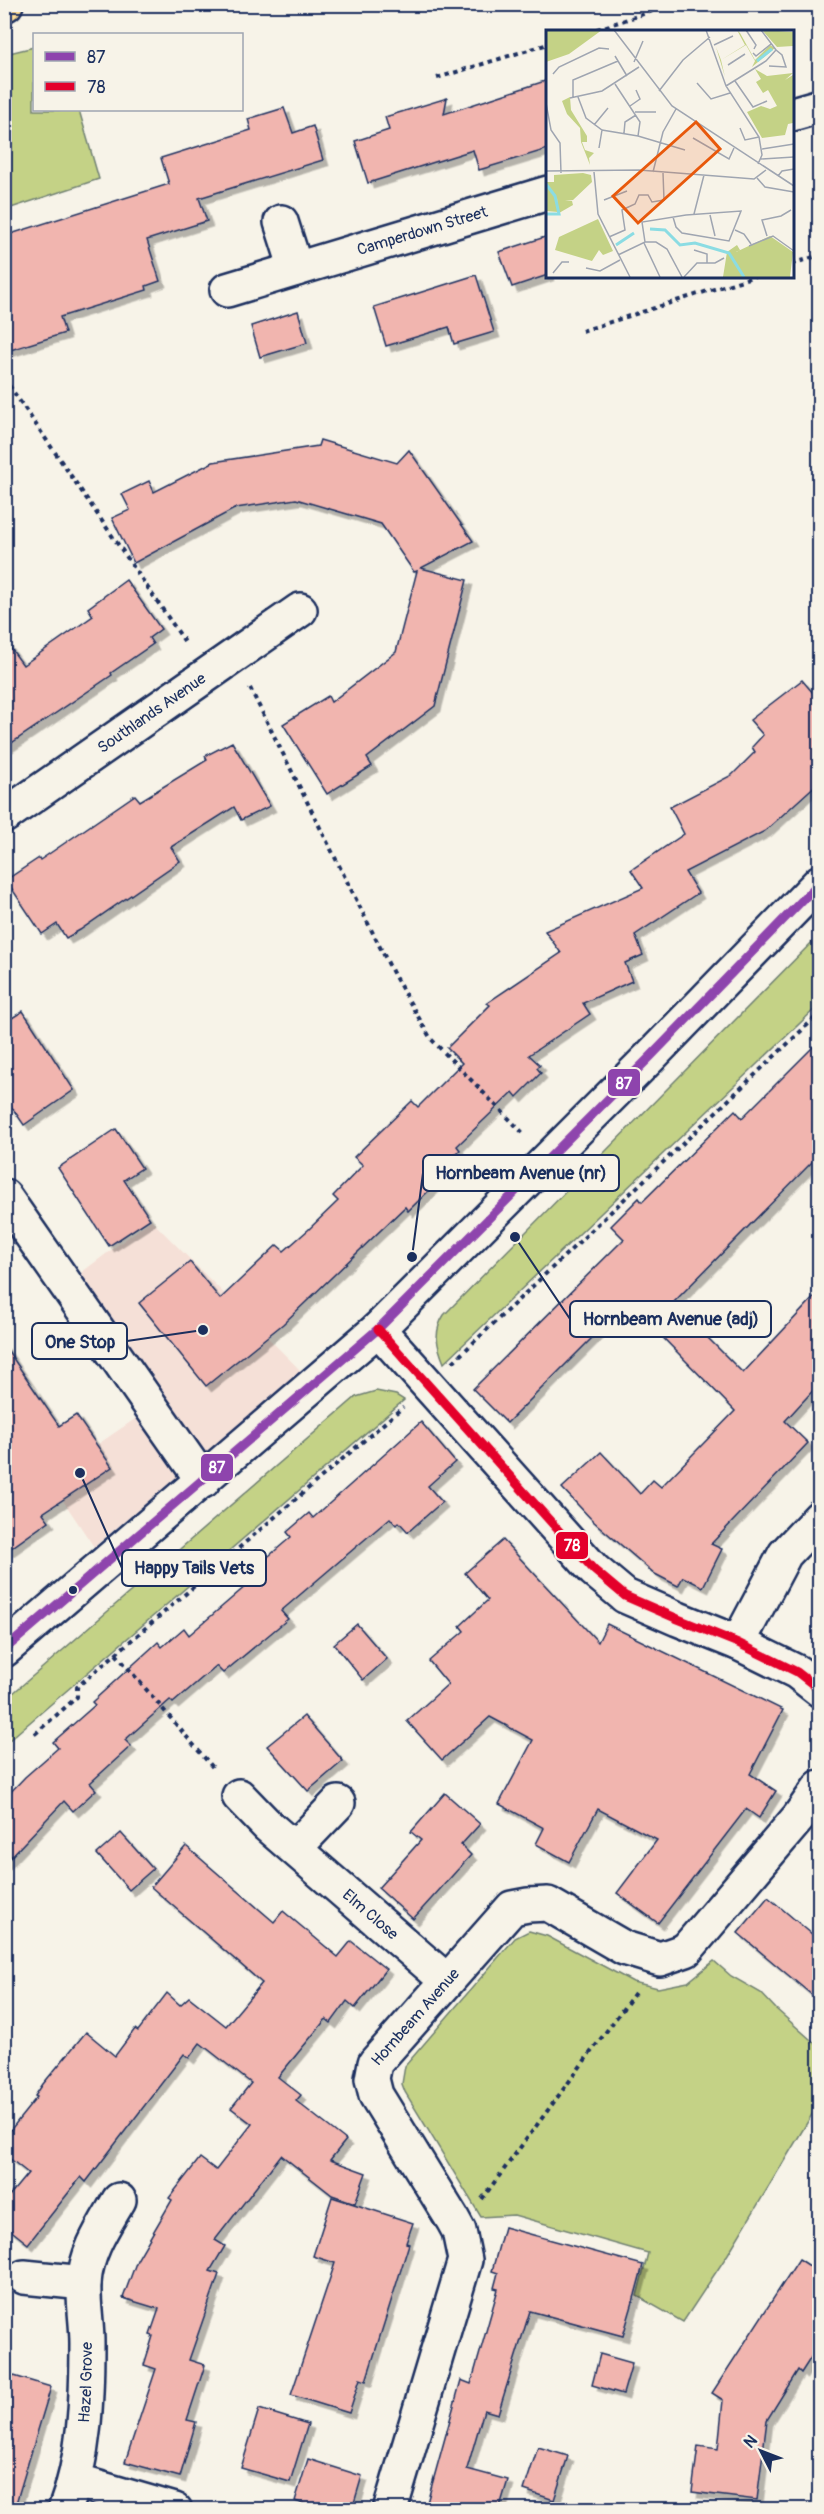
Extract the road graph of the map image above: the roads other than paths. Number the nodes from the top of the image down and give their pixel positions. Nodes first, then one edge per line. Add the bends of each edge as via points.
1 (819, 106) edge
2 (794, 113) edge
3 (546, 194) edge
4 (281, 222) dead end
5 (296, 269) junction
6 (227, 290) dead end
7 (300, 610) dead end
8 (4, 816) edge
9 (819, 882) edge
10 (4, 1196) edge
11 (378, 1329) junction
12 (203, 1481) junction
13 (819, 1517) edge
14 (738, 1642) junction
15 (4, 1650) edge
16 (819, 1690) edge
17 (229, 1785) road end
18 (819, 1787) edge
19 (338, 1803) dead end
20 (295, 1848) junction
21 (447, 1981) junction
22 (119, 2199) dead end
23 (24, 2277) dead end
24 (84, 2283) junction
25 (70, 2495) edge
26 (175, 2510) edge
27 (390, 2510) edge

1 - 2 street
3 - 5 street, Camperdown Street
4 - 5 street
5 - 6 street, Camperdown Street
7 - 8 street, Southlands Avenue
9 - 11 street
10 - 12 street
11 - 12 street
11 - 14 street via 594,1570 625,1596
12 - 15 street
13 - 14 street via 784,1554
14 - 16 street via 797,1672
17 - 20 street, Elm Close
18 - 21 street, Hornbeam Avenue via 799,1817 686,1950 660,1959 624,1948 548,1904 528,1905 512,1908
19 - 20 street
20 - 21 street, Elm Close
21 - 27 street, Hornbeam Avenue via 375,2063 372,2079 376,2095 459,2231 465,2260
22 - 24 street, Hazel Grove via 92,2248
23 - 24 street
24 - 25 street, Hazel Grove via 87,2342 82,2449
25 - 26 street, Hazel Grove

